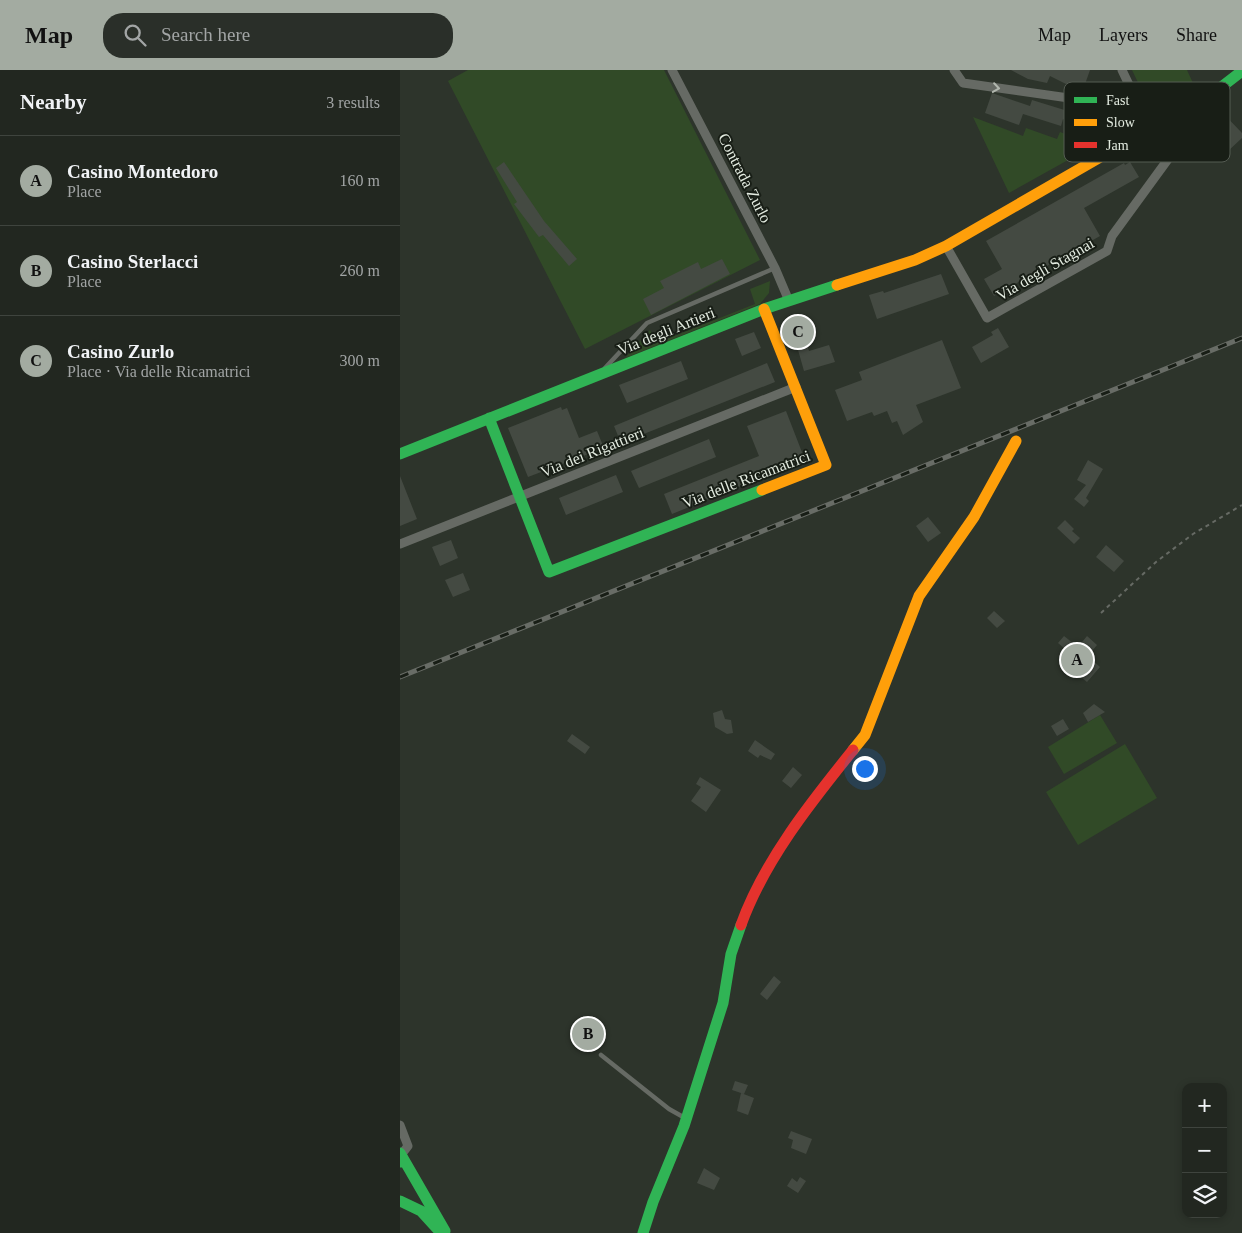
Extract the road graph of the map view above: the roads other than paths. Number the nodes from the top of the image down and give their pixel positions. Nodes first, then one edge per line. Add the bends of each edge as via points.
1 (672, 70) edge
2 (954, 70) edge
3 (1122, 70) edge
4 (1242, 71) edge
5 (1128, 82) edge
6 (1228, 82) edge
7 (1064, 97) edge
8 (1094, 162) edge
9 (1164, 162) edge
10 (946, 246) junction
11 (775, 268) junction
12 (789, 301) junction
13 (764, 310) junction
14 (598, 376) junction
15 (796, 388) junction
16 (489, 418) junction
17 (1016, 441) dead end
18 (400, 454) edge
19 (520, 497) junction
20 (400, 544) edge
21 (601, 1055) dead end
22 (686, 1119) junction
23 (400, 1125) edge
24 (400, 1156) edge
25 (400, 1201) edge
26 (441, 1233) edge
27 (446, 1233) edge
28 (643, 1233) edge

1 - 11 street, Contrada Zurlo
2 -> 7 street via 963,83
3 - 5 street
4 - 6 main road, Via degli Artieri
8 - 10 main road, Via degli Artieri
9 - 10 street, Via degli Stagnai via 1112,236 1107,251 987,318
10 - 12 main road, Via degli Artieri via 916,260
11 - 12 street, Contrada Zurlo
11 - 14 lane via 646,323
12 - 13 main road, Via degli Artieri
13 - 14 main road, Via degli Artieri
13 - 15 main road, Via delle Ricamatrici
14 - 16 main road, Via degli Artieri
15 - 19 street, Via dei Rigattieri
15 - 19 main road, Via delle Ricamatrici via 826,465 549,572
16 - 18 main road, Via degli Artieri
16 - 19 main road
17 - 22 main road via 974,517 919,596 865,735 807,808 760,885 731,954 723,1003
19 - 20 street, Via dei Rigattieri
21 - 22 lane
22 - 28 main road
23 - 24 street via 408,1146
24 - 27 main road
25 - 26 main road via 421,1212

